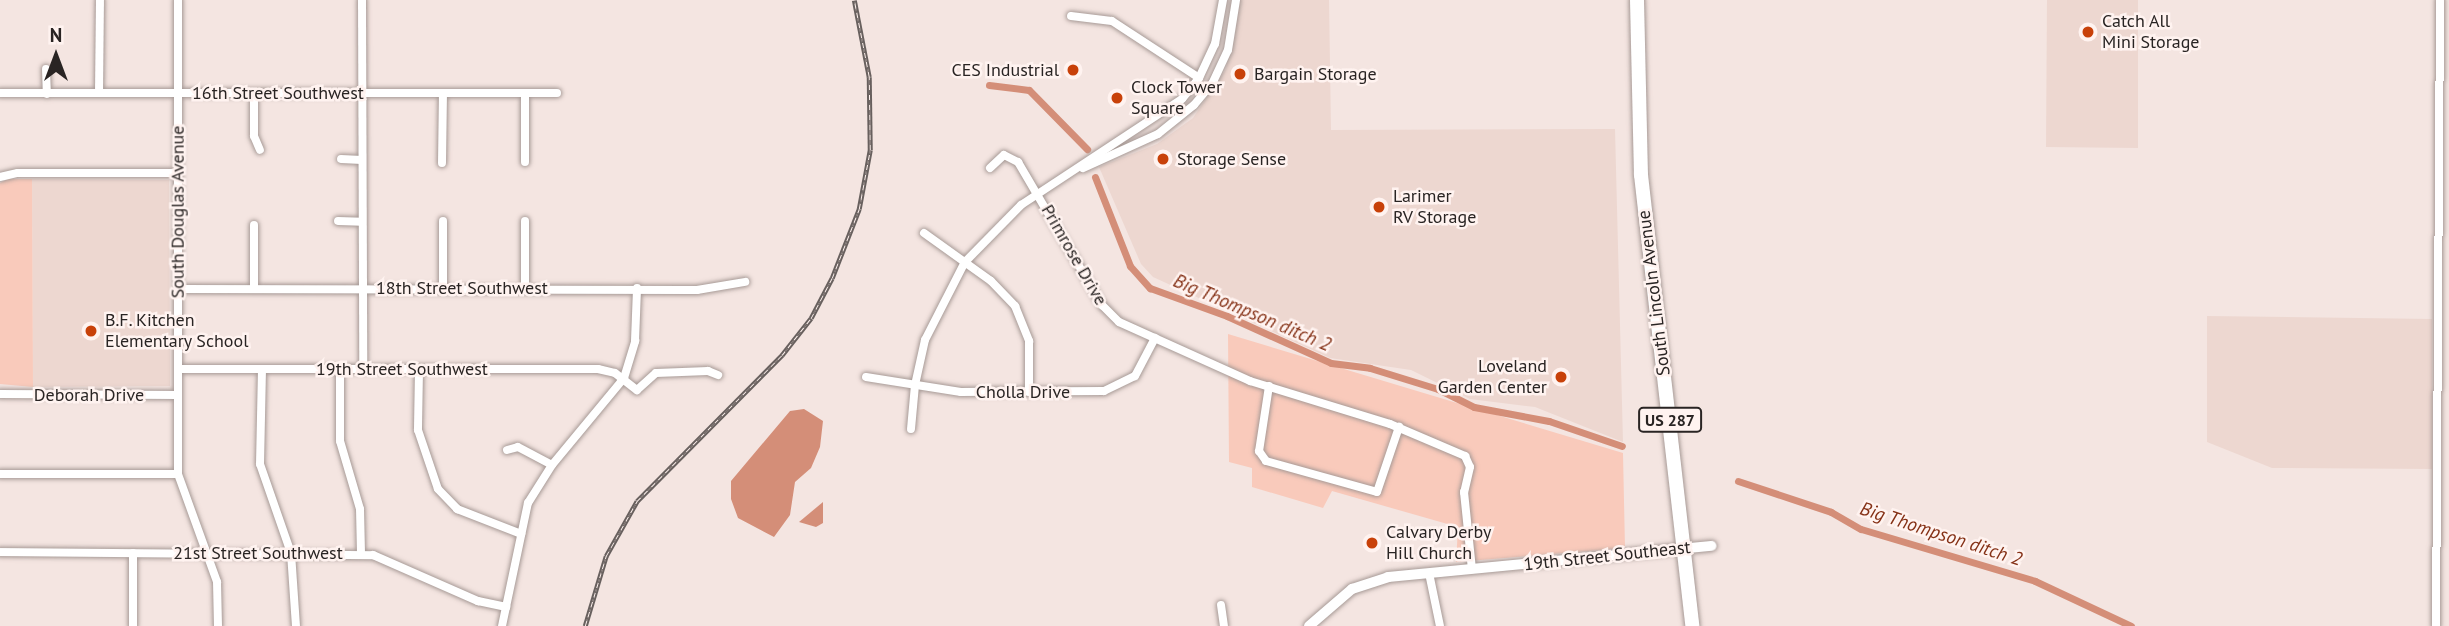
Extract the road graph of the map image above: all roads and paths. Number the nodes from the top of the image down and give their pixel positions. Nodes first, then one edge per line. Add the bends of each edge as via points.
1 (100, 0) edge
2 (178, 0) edge
3 (362, 0) edge
4 (1223, 0) edge
5 (1236, 0) edge
6 (1637, 0) edge
7 (2440, 0) edge
8 (1071, 16) dead end
9 (47, 69) dead end
10 (1199, 78) junction
11 (0, 93) edge
12 (99, 93) junction
13 (254, 93) junction
14 (363, 93) junction
15 (443, 93) junction
16 (525, 93) junction
17 (557, 93) dead end
18 (47, 94) junction
19 (178, 94) junction
20 (260, 150) dead end
21 (341, 159) dead end
22 (362, 160) junction
23 (525, 162) dead end
24 (442, 163) dead end
25 (989, 168) dead end
26 (1077, 170) junction
27 (177, 173) junction
28 (0, 177) edge
29 (1037, 193) junction
30 (525, 220) dead end
31 (338, 221) dead end
32 (443, 221) dead end
33 (362, 222) junction
34 (254, 225) dead end
35 (924, 233) dead end
36 (965, 262) junction
37 (745, 282) dead end
38 (254, 288) junction
39 (363, 288) junction
40 (443, 288) junction
41 (637, 288) junction
42 (178, 289) junction
43 (525, 289) junction
44 (1154, 338) junction
45 (178, 369) junction
46 (261, 369) junction
47 (340, 369) junction
48 (363, 369) junction
49 (419, 370) junction
50 (718, 375) dead end
51 (866, 377) dead end
52 (624, 379) junction
53 (915, 385) junction
54 (1269, 386) junction
55 (1029, 392) junction
56 (0, 394) edge
57 (178, 395) junction
58 (1399, 427) junction
59 (911, 429) dead end
60 (507, 450) dead end
61 (552, 465) junction
62 (0, 474) edge
63 (178, 474) junction
64 (521, 534) junction
65 (1713, 546) dead end
66 (1686, 548) junction
67 (0, 552) edge
68 (206, 552) junction
69 (133, 553) junction
70 (291, 553) junction
71 (361, 554) junction
72 (1472, 569) junction
73 (1429, 573) junction
74 (1221, 605) dead end
75 (506, 607) junction
76 (133, 626) edge
77 (218, 626) edge
78 (296, 626) edge
79 (502, 626) edge
80 (1224, 626) edge
81 (1309, 626) edge
82 (1440, 626) edge
83 (1692, 626) edge
84 (2436, 626) edge

1 - 12 street
2 - 19 street, South Douglas Avenue
3 - 14 street
4 - 10 street via 1219,34
5 - 26 street via 1227,50 1213,82 1194,105 1149,139
6 - 66 highway, South Lincoln Avenue / US 287 via 1641,175
7 - 84 street
8 - 10 street via 1112,21
9 - 18 street
10 - 26 street via 1165,114
11 - 18 street, 16th Street Southwest
12 - 18 street, 16th Street Southwest
12 - 19 street, 16th Street Southwest
13 - 14 street, 16th Street Southwest
13 - 19 street, 16th Street Southwest
13 - 20 street via 254,136
14 - 15 street, 16th Street Southwest
14 - 22 street
15 - 16 street, 16th Street Southwest
15 - 24 street
16 - 17 street, 16th Street Southwest
16 - 23 street
19 - 27 street, South Douglas Avenue
21 - 22 street
22 - 33 street
25 - 29 street, Primrose Drive via 1009,155
26 - 29 street
27 - 28 street via 18,173
27 - 42 street, South Douglas Avenue
29 - 36 street via 1002,221
29 - 44 street, Primrose Drive via 1102,305 1119,321
30 - 43 street
31 - 33 street
32 - 40 street
33 - 39 street
34 - 38 street
35 - 36 street
36 - 53 street via 933,320
36 - 55 street via 997,286 1018,312 1028,341
37 - 41 street, 18th Street Southwest via 697,290
38 - 39 street, 18th Street Southwest
38 - 42 street, 18th Street Southwest
39 - 40 street, 18th Street Southwest
39 - 48 street
40 - 43 street, 18th Street Southwest
41 - 43 street, 18th Street Southwest
41 - 52 street via 635,341
42 - 45 street, South Douglas Avenue
44 - 54 street, Primrose Drive
44 - 55 street, Cholla Drive via 1139,372 1120,387
45 - 46 street, 19th Street Southwest
45 - 57 street, South Douglas Avenue
46 - 47 street, 19th Street Southwest
46 - 70 street via 260,464
47 - 48 street, 19th Street Southwest
47 - 71 street via 340,441 360,509
48 - 49 street, 19th Street Southwest
49 - 52 street, 19th Street Southwest via 598,369
49 - 64 street via 420,438 438,489 457,509
50 - 52 street, 19th Street Southwest via 708,370 656,373 637,390
51 - 53 street, Cholla Drive
52 - 61 street
53 - 55 street, Cholla Drive via 961,392
53 - 59 street
54 - 58 street, Primrose Drive
54 - 58 street via 1259,451 1266,461 1377,492
56 - 57 street, Deborah Drive
57 - 63 street, South Douglas Avenue
58 - 72 street, Primrose Drive via 1468,459 1464,492
60 - 61 street via 518,447
61 - 64 street via 528,503
62 - 63 street
63 - 68 street, South Douglas Avenue
64 - 75 street
65 - 66 street, 19th Street Southeast
66 - 72 street, 19th Street Southeast
66 - 83 highway, South Lincoln Avenue / US 287
67 - 69 street, 21st Street Southwest
68 - 69 street, 21st Street Southwest
68 - 70 street, 21st Street Southwest
68 - 77 street, South Douglas Avenue via 219,591
69 - 76 street
70 - 71 street, 21st Street Southwest
70 - 78 street
71 - 75 street, 21st Street Southwest via 384,558 478,601
72 - 73 street, 19th Street Southeast
73 - 81 street, 19th Street Southeast via 1363,584 1333,602
73 - 82 street
74 - 80 street
75 - 79 street

